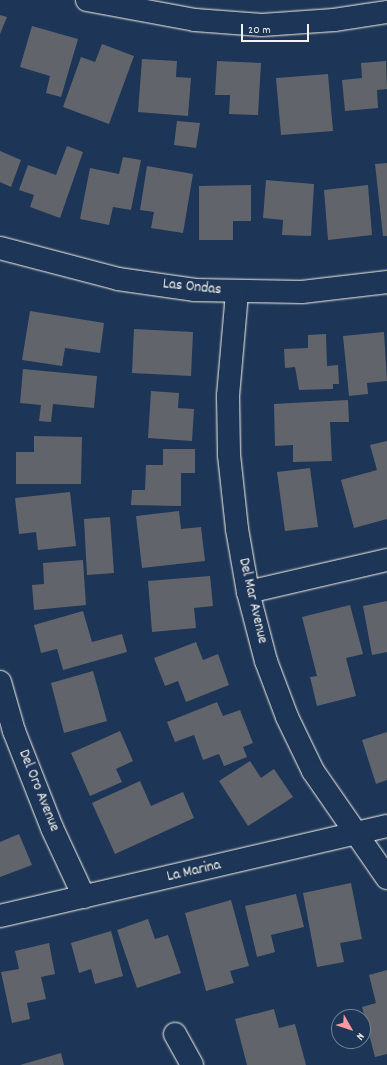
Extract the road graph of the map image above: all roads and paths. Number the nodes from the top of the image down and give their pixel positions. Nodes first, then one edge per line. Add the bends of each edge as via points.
1 (87, 0) edge
2 (387, 12) edge
3 (0, 248) edge
4 (387, 282) edge
5 (237, 293) junction
6 (387, 560) edge
7 (248, 592) junction
8 (0, 682) edge
9 (387, 826) edge
10 (357, 833) junction
11 (387, 878) edge
12 (84, 897) junction
13 (0, 916) edge
14 (175, 1034) dead end
15 (192, 1065) edge

1 - 2 street via 195,20 262,25 334,20
3 - 5 street, Las Ondas via 118,279
4 - 5 street, Las Ondas via 302,292
5 - 7 street, Del Mar Avenue via 228,396 230,455 237,529
6 - 7 street
7 - 10 street, Del Mar Avenue via 266,661 287,717 313,771 336,809
8 - 12 street, Del Oro Avenue via 14,731 52,828
9 - 10 street, La Marina
10 - 11 street, Del Mar Avenue
10 - 12 street, La Marina
12 - 13 street, La Marina
14 - 15 street

